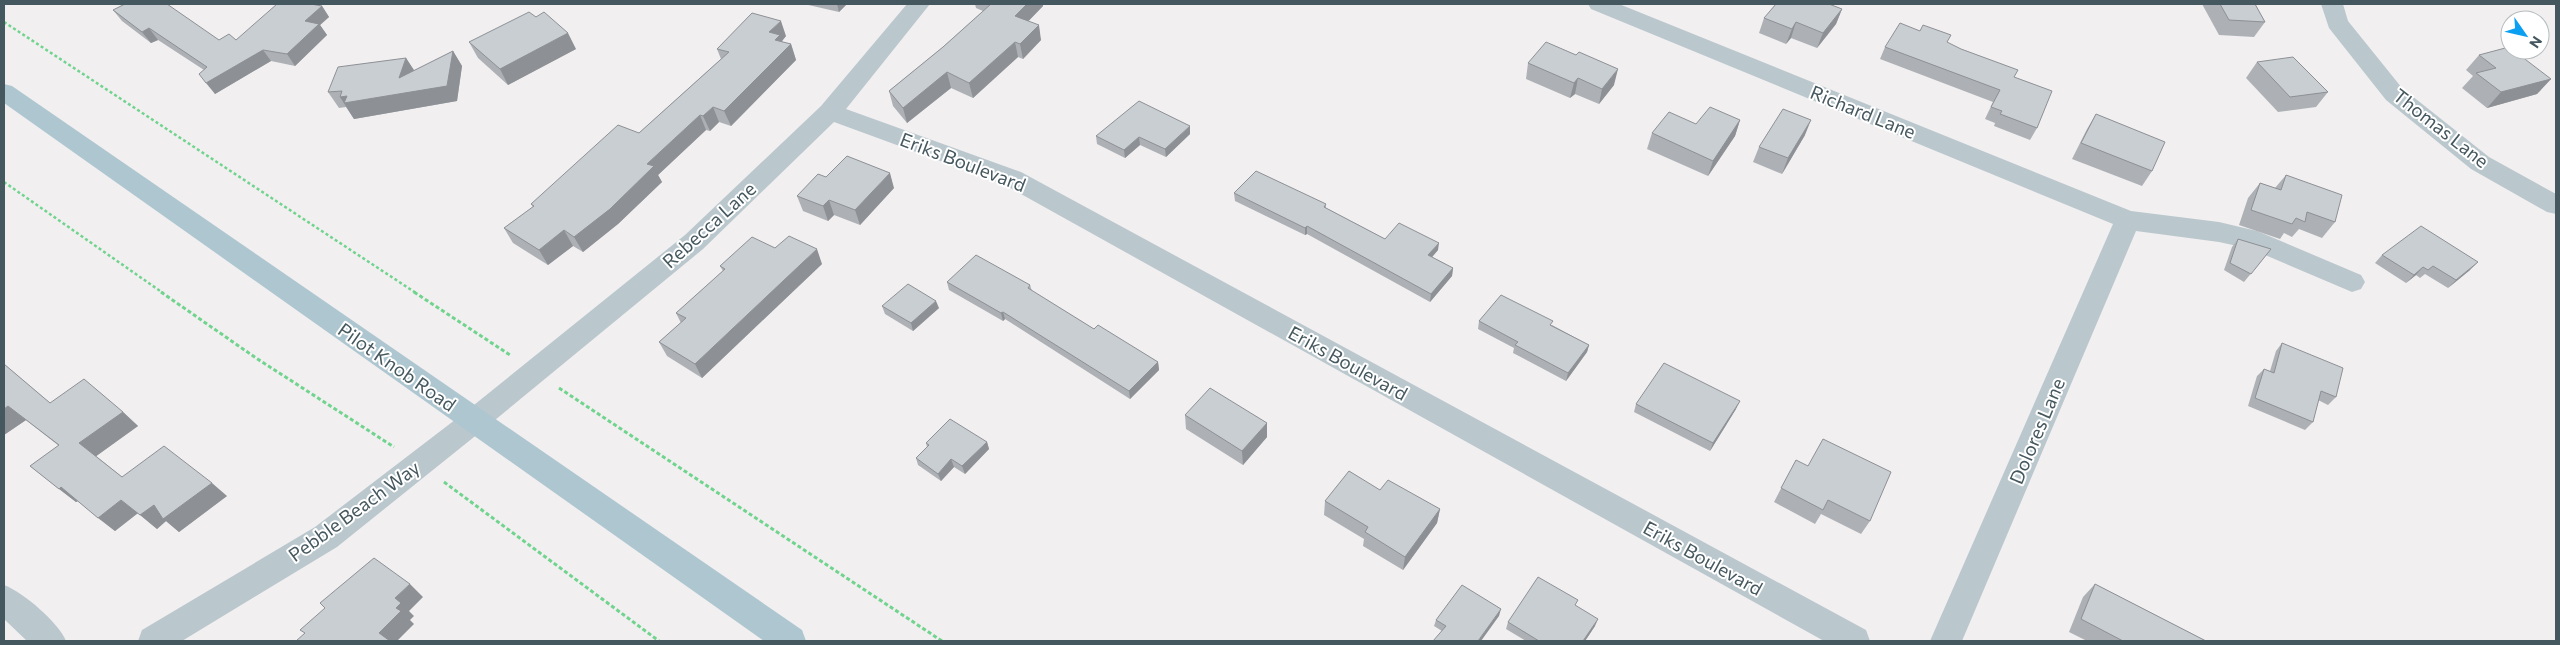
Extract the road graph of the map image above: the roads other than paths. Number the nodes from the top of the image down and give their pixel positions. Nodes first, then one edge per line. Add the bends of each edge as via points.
1 (919, 4) edge
2 (1599, 4) edge
3 (2332, 4) edge
4 (4, 92) edge
5 (830, 112) junction
6 (2556, 205) edge
7 (2128, 220) junction
8 (2352, 282) dead end
9 (474, 421) junction
10 (4, 599) edge
11 (50, 641) edge
12 (154, 641) edge
13 (790, 641) edge
14 (1854, 641) edge
15 (1946, 641) edge

1 - 5 street, Rebecca Lane
2 - 7 street, Richard Lane
3 - 6 street, Thomas Lane via 2337,23 2394,94 2480,163
4 - 9 main road, Pilot Knob Road
5 - 9 street, Rebecca Lane via 694,242
5 - 14 street, Eriks Boulevard via 1012,178
7 - 8 street, Richard Lane via 2219,232 2256,241
7 - 15 street, Dolores Lane
9 - 12 street, Pebble Beach Way via 326,537
9 - 13 main road, Pilot Knob Road
10 - 11 street

